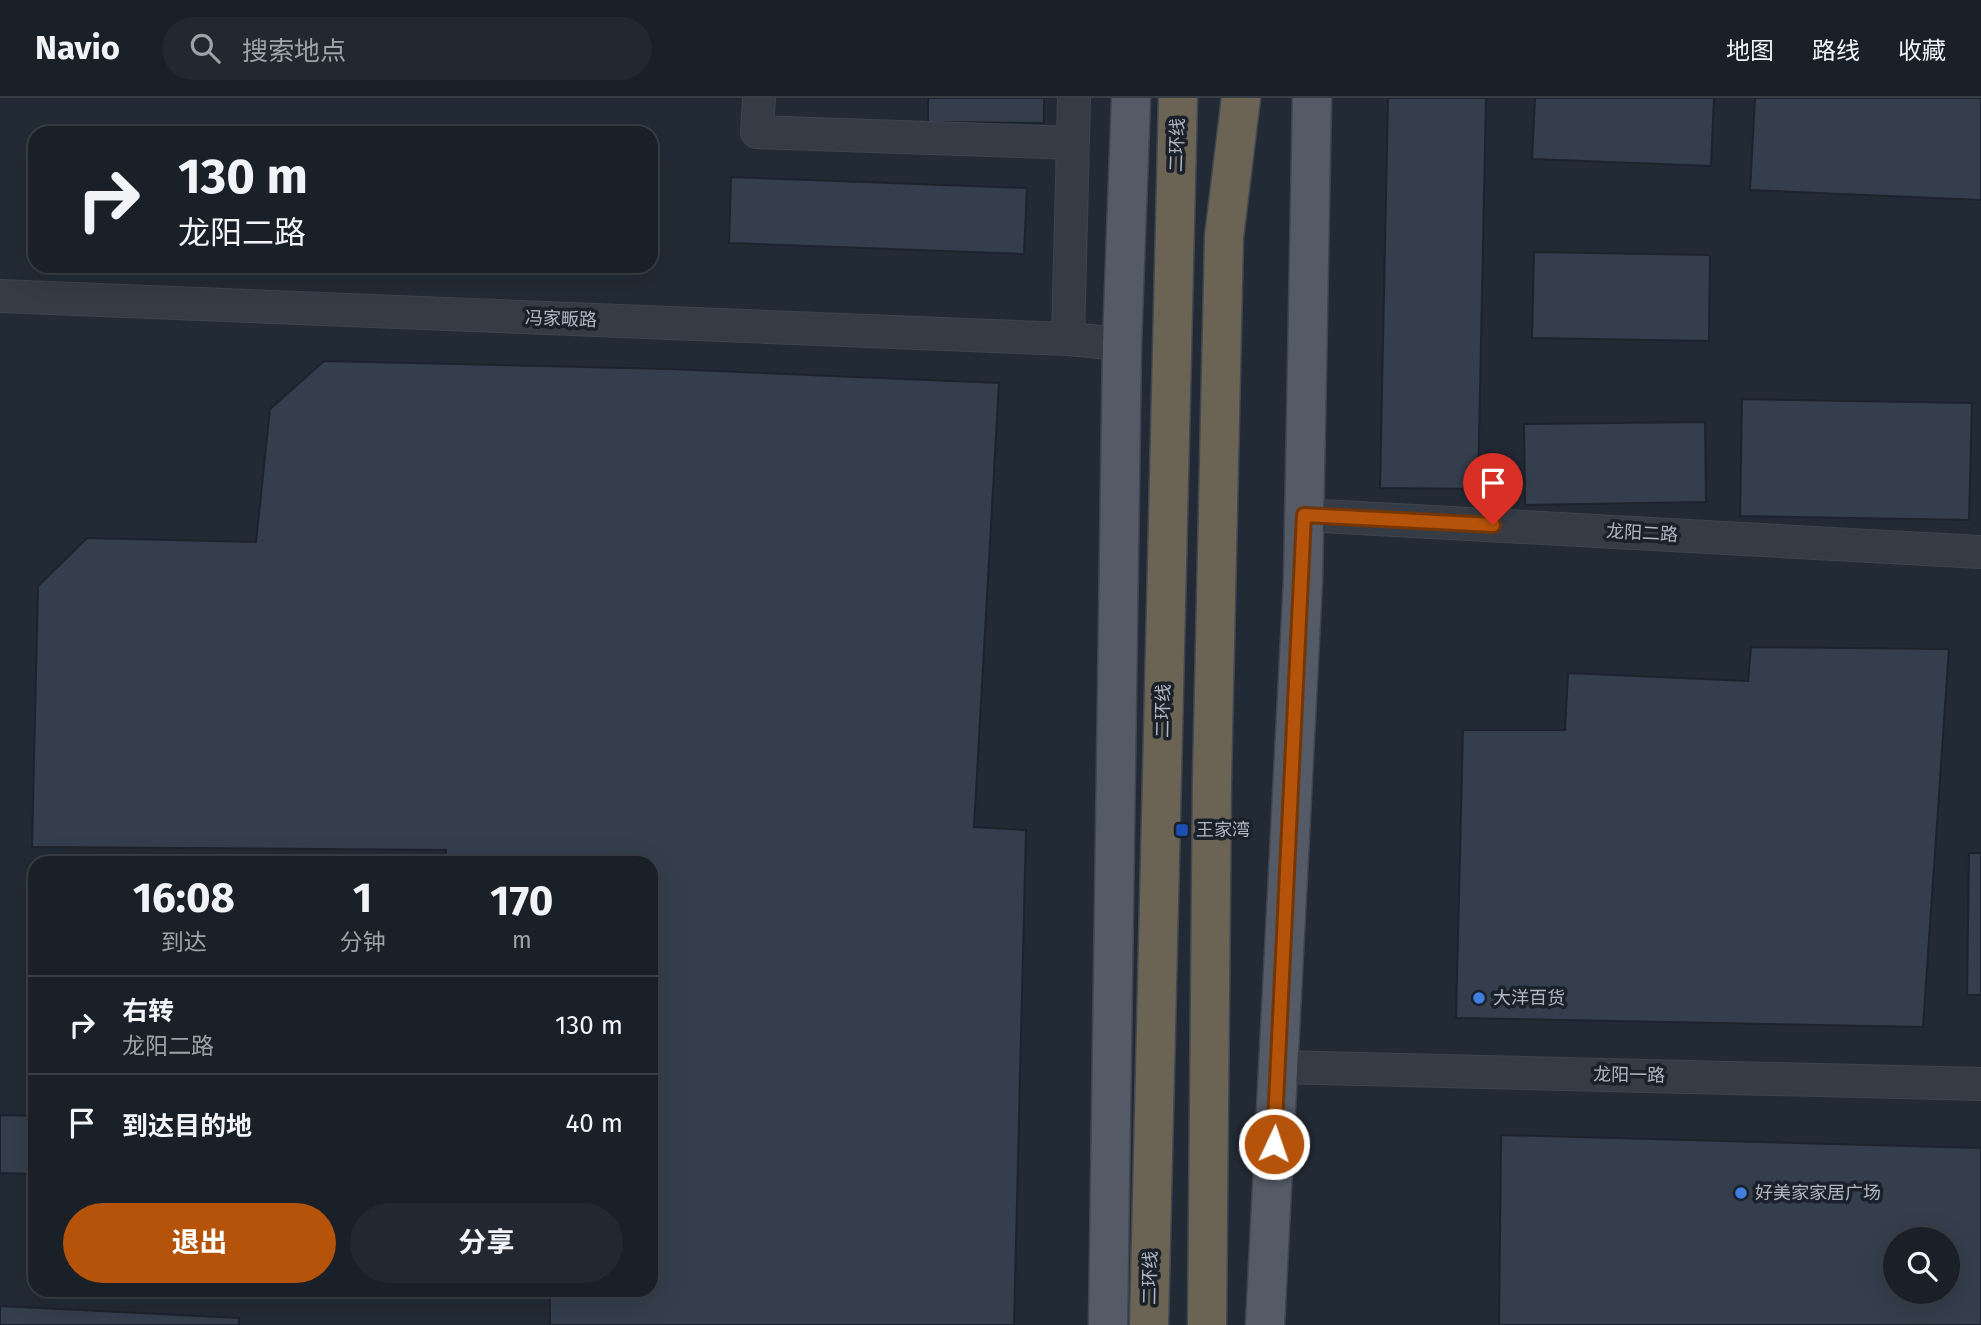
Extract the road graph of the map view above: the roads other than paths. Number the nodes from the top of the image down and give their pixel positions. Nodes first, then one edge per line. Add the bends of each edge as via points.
1 (759, 98) edge
2 (1074, 98) edge
3 (1130, 98) edge
4 (1154, 98) edge
5 (1178, 98) edge
6 (1227, 98) edge
7 (1241, 98) edge
8 (1312, 98) edge
9 (1073, 143) junction
10 (1224, 237) junction
11 (1173, 247) junction
12 (0, 296) edge
13 (1068, 339) junction
14 (1122, 344) junction
15 (1304, 515) junction
16 (1981, 552) edge
17 (1278, 1067) junction
18 (1981, 1084) edge
19 (1108, 1325) edge
20 (1149, 1325) edge
21 (1207, 1325) edge
22 (1265, 1325) edge

1 - 9 street via 757,132
2 - 9 street
3 - 14 main road
4 - 11 highway
5 - 11 highway, 二环线
6 - 10 highway
7 - 10 highway
8 - 15 main road
9 - 13 street
10 - 21 highway, bridge via 1212,779
11 - 20 highway, 二环线
12 - 13 street, 冯家畈路
13 - 14 street, 冯家畈路
14 - 19 main road
15 - 16 street, 龙阳二路
15 - 17 main road
17 - 18 street, 龙阳一路
17 - 22 main road

